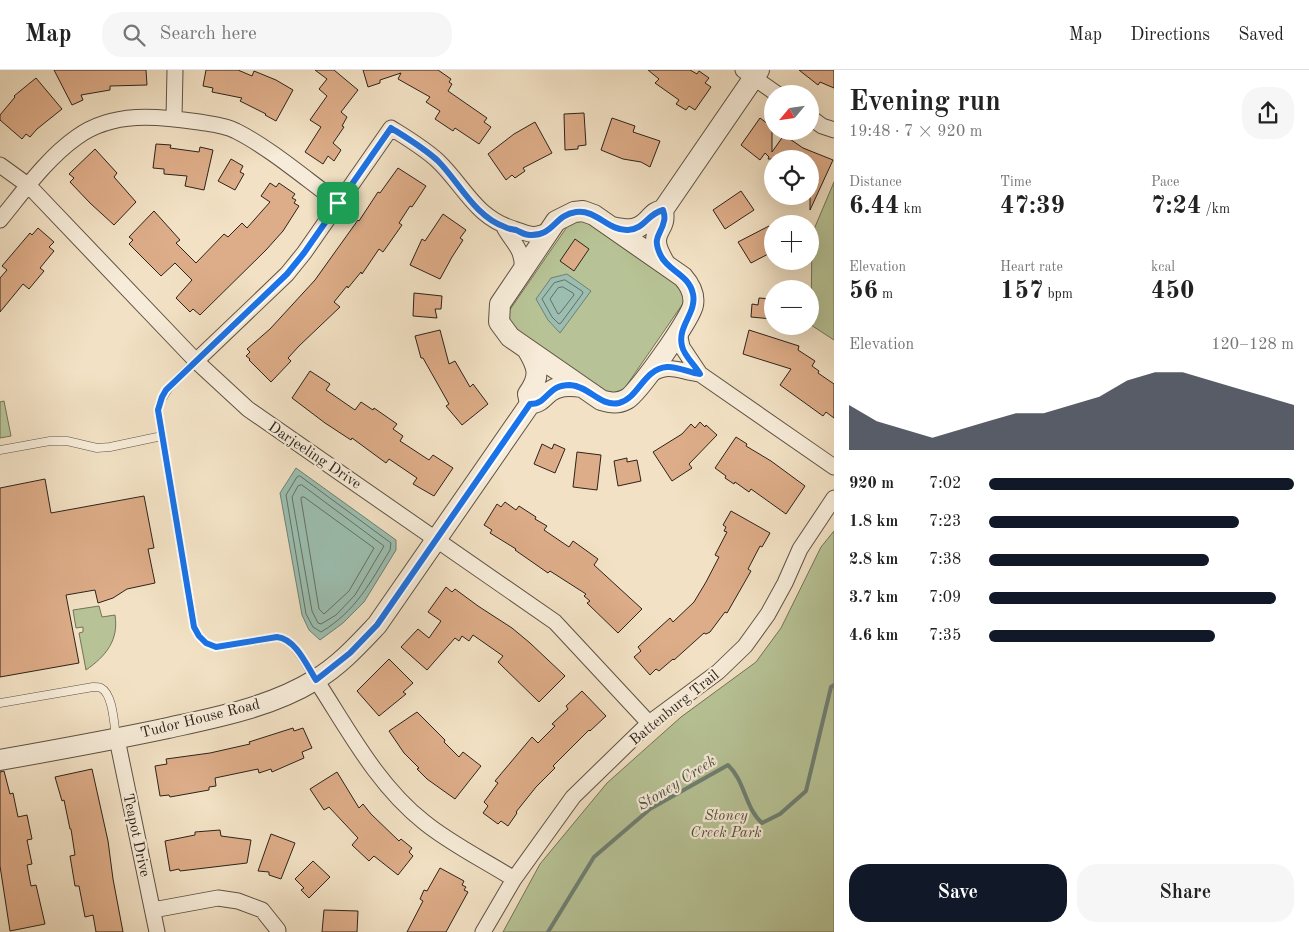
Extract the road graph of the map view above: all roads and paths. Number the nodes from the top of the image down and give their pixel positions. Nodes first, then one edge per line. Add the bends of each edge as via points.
1 (175, 70) edge
2 (752, 72) edge
3 (767, 85) edge
4 (174, 118) junction
5 (819, 124) edge
6 (834, 130) edge
7 (0, 165) edge
8 (29, 186) junction
9 (338, 203) junction
10 (663, 210) junction
11 (0, 220) edge
12 (504, 227) junction
13 (612, 227) junction
14 (550, 230) junction
15 (665, 264) junction
16 (522, 272) junction
17 (683, 325) junction
18 (526, 348) junction
19 (196, 361) junction
20 (700, 374) junction
21 (644, 380) junction
22 (582, 387) junction
23 (530, 404) junction
24 (162, 436) junction
25 (0, 450) edge
26 (834, 467) edge
27 (834, 498) edge
28 (438, 539) junction
29 (316, 680) junction
30 (0, 703) edge
31 (650, 723) junction
32 (117, 738) junction
33 (0, 760) edge
34 (514, 878) junction
35 (153, 910) junction
36 (278, 930) dead end
37 (157, 932) edge
38 (483, 932) edge

1 - 4 street
2 - 3 street
2 - 10 street, Tudor House Road
4 - 8 street via 138,116 109,121 79,136 60,151
4 - 9 street via 234,130
5 - 6 street
7 - 8 street, Darjeeling Drive
8 - 11 street
8 - 19 street, Darjeeling Drive
9 - 12 street via 391,128 440,162 486,216
9 - 19 street via 287,274
10 - 13 street, Tudor House Road via 654,212 637,228
10 - 15 street, Tudor House Road via 665,220 656,241
12 - 14 street via 531,235
12 - 16 street via 521,252
13 - 14 street, Tudor House Road via 583,211 564,215
13 - 15 street, Tudor House Road
14 - 16 street, Tudor House Road
15 - 17 street, Tudor House Road via 690,285 693,304
16 - 18 street, Tudor House Road via 500,304 499,322 510,337
17 - 20 street via 682,347
17 - 21 street, Tudor House Road
18 - 22 street, Tudor House Road
18 - 23 street, Tudor House Road via 537,371 536,383 528,394
19 - 24 lane via 162,397 158,410
19 - 28 street, Darjeeling Drive via 248,409
20 - 21 street via 667,367
20 - 26 street
21 - 22 street, Tudor House Road via 632,396 619,403 601,400
22 - 23 street, Tudor House Road via 568,385 556,388 540,402
23 - 28 street, Tudor House Road
24 - 25 lane via 110,447 50,441
24 - 29 lane via 194,627 199,636 216,647 282,638 289,641
27 - 31 street, Battenburg Trail via 800,549 776,598 745,646 718,672
28 - 29 street, Tudor House Road via 377,625 350,653
28 - 31 street, Darjeeling Drive via 555,622
29 - 32 street, Tudor House Road via 246,710
29 - 34 street via 375,770 399,800 424,822
30 - 32 lane via 101,688 111,702
31 - 34 street, Battenburg Trail via 574,797
32 - 33 street, Tudor House Road
32 - 35 street, Teapot Drive
34 - 38 street, Battenburg Trail
35 - 36 street via 218,898 238,901 262,910
35 - 37 street, Teapot Drive

